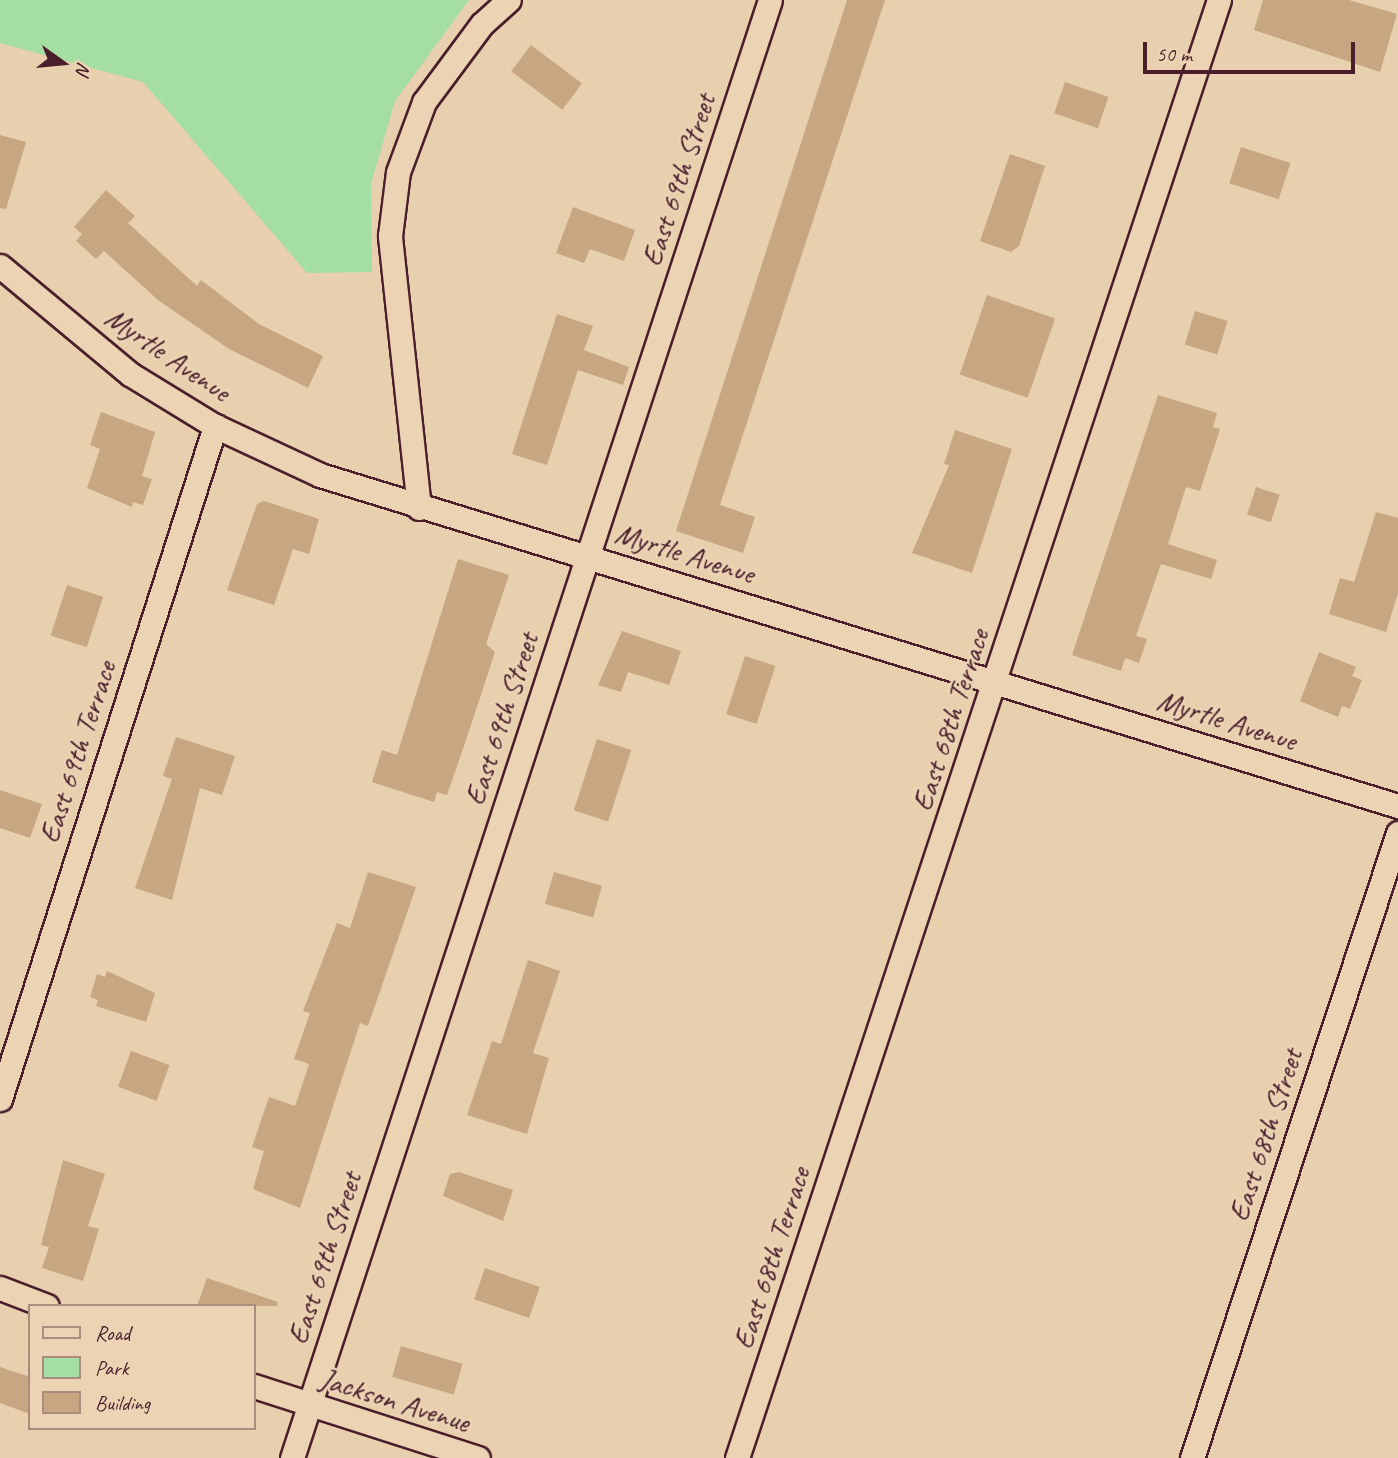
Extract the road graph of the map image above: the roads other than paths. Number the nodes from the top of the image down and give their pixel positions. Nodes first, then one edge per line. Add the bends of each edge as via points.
1 (509, 0) edge
2 (770, 0) edge
3 (1219, 0) edge
4 (0, 266) edge
5 (215, 426) junction
6 (419, 508) junction
7 (587, 556) junction
8 (996, 681) junction
9 (1398, 806) edge
10 (1398, 833) edge
11 (0, 1098) edge
12 (0, 1288) edge
13 (42, 1304) edge
14 (256, 1387) edge
15 (308, 1407) junction
16 (292, 1458) edge
17 (478, 1458) edge
18 (737, 1458) edge
19 (1192, 1458) edge

1 - 6 street via 482,24 424,102 398,172 390,236
2 - 7 street, East 69th Street
3 - 8 street, East 68th Terrace
4 - 5 street, Myrtle Avenue via 130,374
5 - 6 street, Myrtle Avenue via 320,475
5 - 11 street, East 69th Terrace
6 - 7 street, Myrtle Avenue
7 - 8 street, Myrtle Avenue
7 - 15 street, East 69th Street
8 - 9 street, Myrtle Avenue
8 - 18 street, East 68th Terrace
10 - 19 street, East 68th Street
12 - 13 street
14 - 15 street, Jackson Avenue
15 - 16 street, East 69th Street
15 - 17 street, Jackson Avenue

